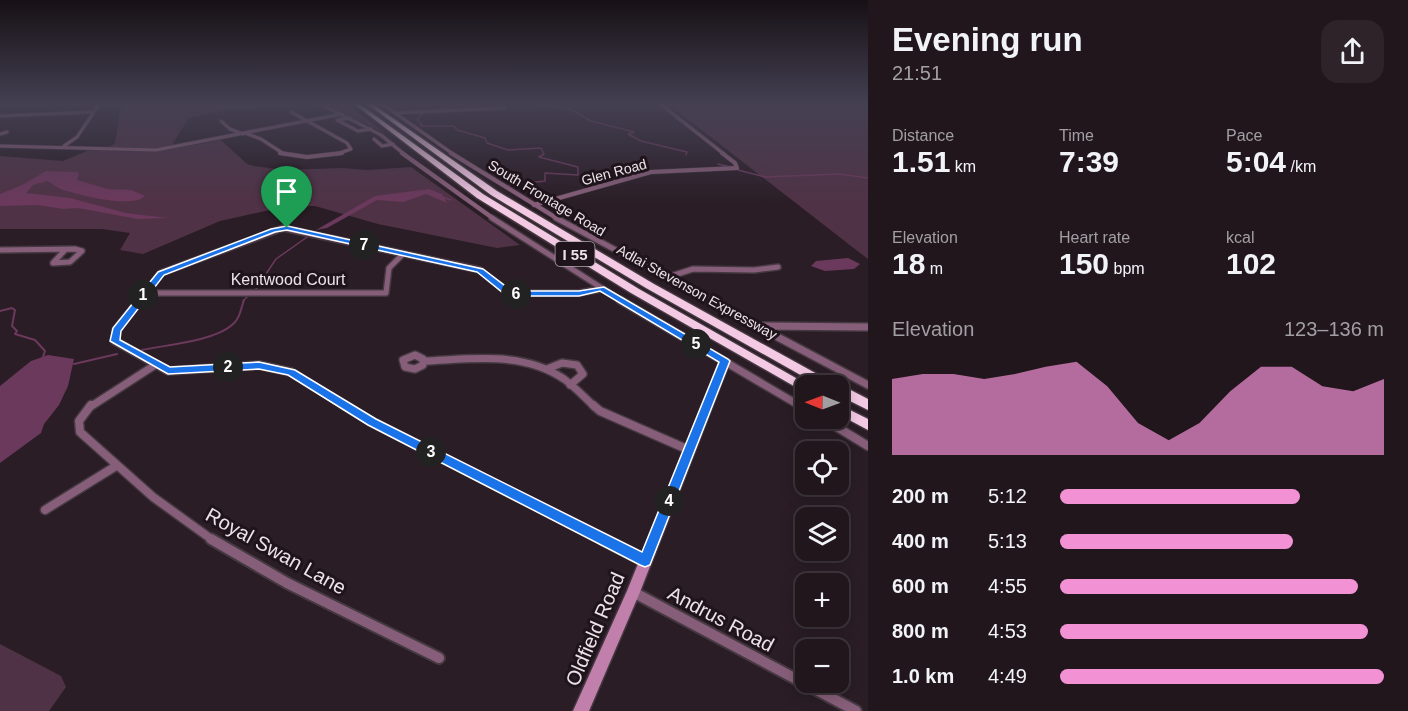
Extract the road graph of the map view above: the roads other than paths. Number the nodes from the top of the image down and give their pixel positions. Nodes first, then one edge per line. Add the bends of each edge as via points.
1 (79, 136) edge
2 (230, 136) edge
3 (255, 136) edge
4 (334, 136) edge
5 (382, 136) edge
6 (400, 136) edge
7 (414, 136) edge
8 (427, 136) edge
9 (701, 136) edge
10 (374, 139) dead end
11 (393, 144) junction
12 (0, 146) edge
13 (382, 146) junction
14 (63, 147) junction
15 (389, 152) dead end
16 (534, 206) junction
17 (0, 250) edge
18 (65, 250) junction
19 (403, 254) junction
20 (778, 267) dead end
21 (665, 278) junction
22 (601, 289) junction
23 (145, 293) junction
24 (756, 326) junction
25 (868, 327) edge
26 (424, 361) dead end
27 (725, 361) junction
28 (155, 365) junction
29 (547, 369) junction
30 (811, 375) edge
31 (795, 383) edge
32 (570, 385) junction
33 (868, 385) edge
34 (849, 396) edge
35 (795, 402) edge
36 (868, 405) edge
37 (849, 414) edge
38 (868, 425) edge
39 (840, 429) edge
40 (868, 446) edge
41 (689, 450) junction
42 (116, 466) junction
43 (45, 510) dead end
44 (645, 561) junction
45 (633, 592) junction
46 (439, 658) dead end
47 (581, 711) edge
48 (856, 711) edge

1 - 14 street
2 - 14 street via 150,150
3 - 4 street via 282,154 294,156 343,154 352,148
5 - 11 street
6 - 31 highway, Adlai Stevenson Expressway / I 55 via 480,196
7 - 30 highway, Adlai Stevenson Expressway / I 55 via 494,194
8 - 16 street, South Frontage Road
9 - 16 street, Glen Road via 737,168 651,172
10 - 13 street
11 - 13 street
11 - 22 street via 473,206
12 - 14 street
13 - 15 street
16 - 21 street, South Frontage Road
17 - 18 street
18 - 18 street via 54,260 53,263 70,262 82,251
19 - 22 street via 480,270 512,293 579,293
19 - 23 street via 283,228 167,271
19 - 23 street, Kentwood Court via 389,268 386,293
20 - 21 street via 698,269
21 - 24 street, South Frontage Road
22 - 27 street
23 - 28 street via 116,330 115,341
24 - 25 street
24 - 33 street, South Frontage Road
26 - 29 street via 501,358
27 - 35 street
27 - 41 street, Oldfield Road
28 - 42 street, Royal Swan Lane via 93,403 79,421 80,432
28 - 44 street via 177,372 259,365 291,372 372,422
29 - 32 street
29 - 32 street via 562,363 577,365 583,374
32 - 41 street via 589,404 612,417
34 - 36 highway
37 - 38 highway
39 - 40 street
41 - 44 street, Oldfield Road
42 - 43 street
42 - 46 street, Royal Swan Lane via 229,550
44 - 45 street, Oldfield Road
45 - 47 street, Oldfield Road
45 - 48 street, Andrus Road

